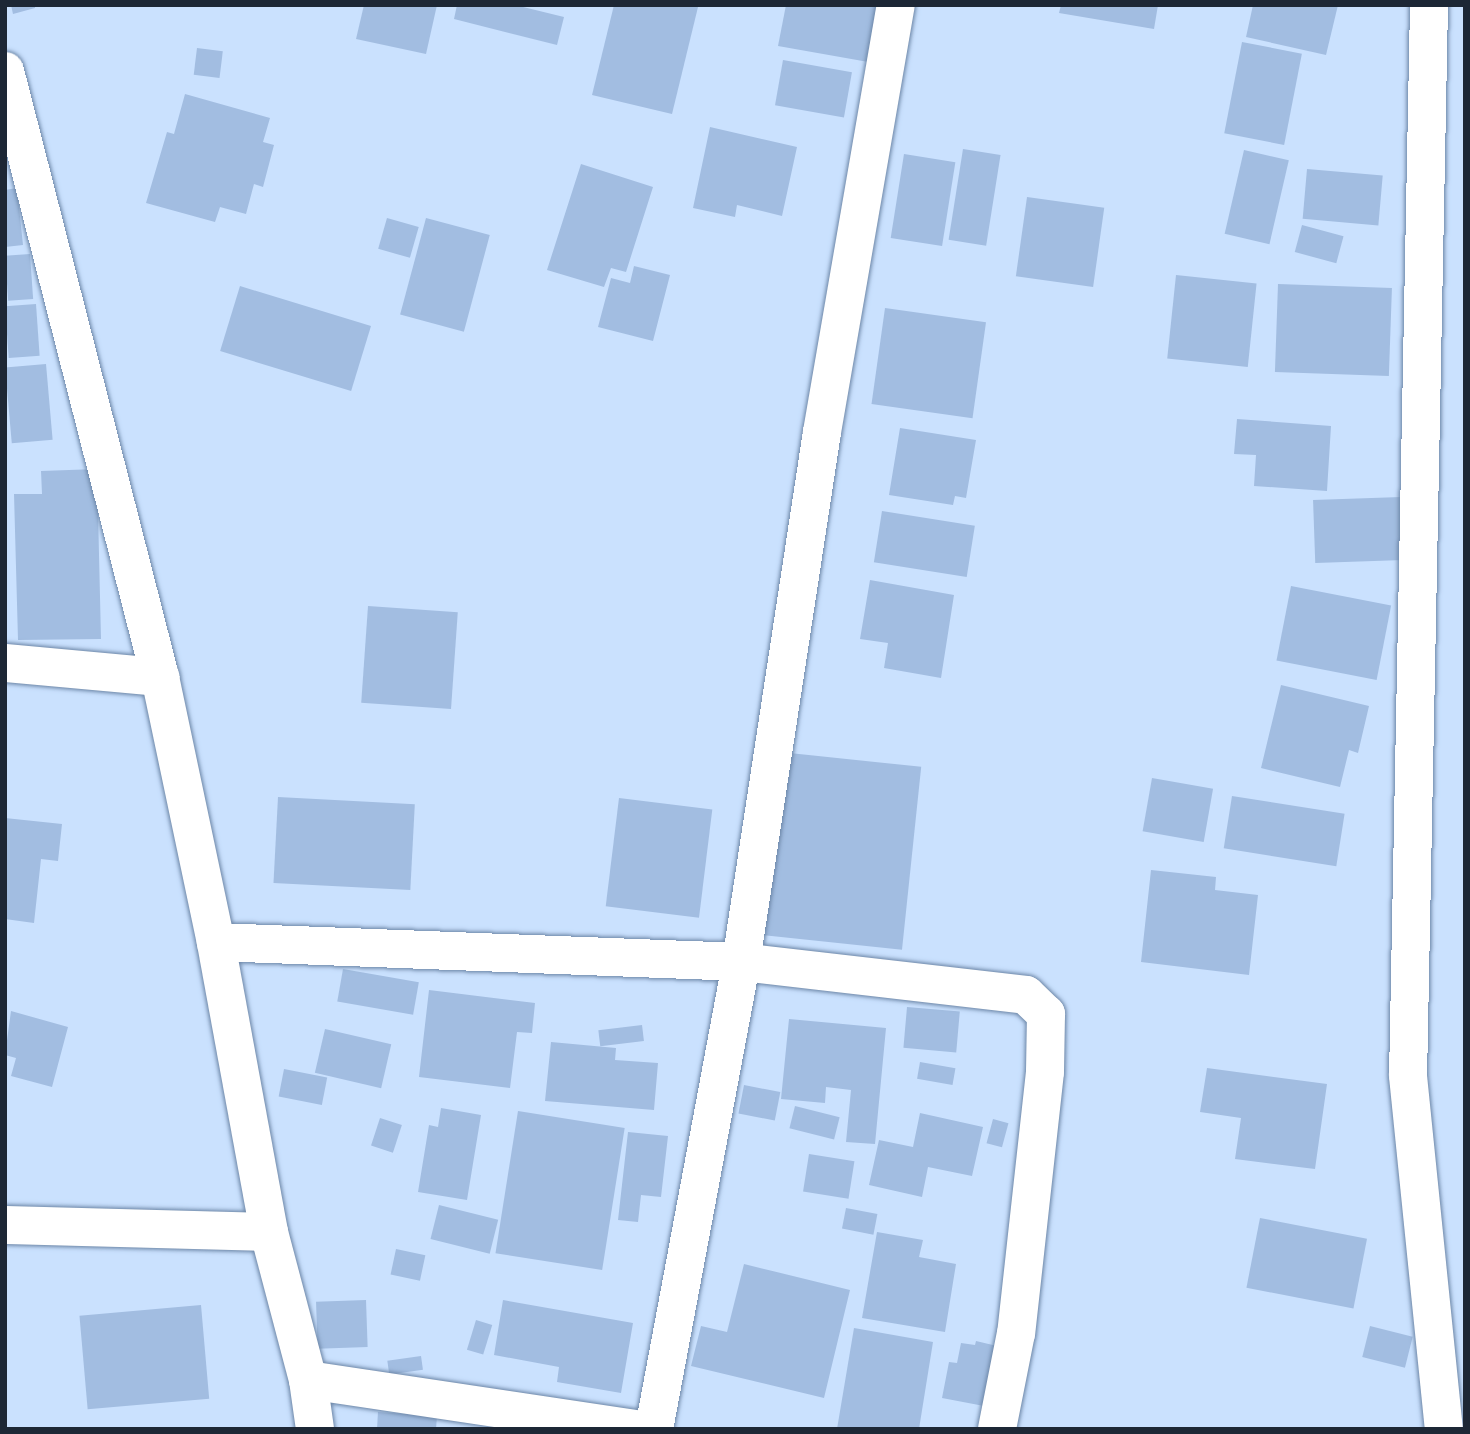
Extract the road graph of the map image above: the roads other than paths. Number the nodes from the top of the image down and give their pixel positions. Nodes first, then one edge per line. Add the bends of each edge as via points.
1 (896, 5) edge
2 (1429, 5) edge
3 (5, 71) edge
4 (5, 663) edge
5 (160, 677) junction
6 (216, 942) junction
7 (741, 962) junction
8 (5, 1225) edge
9 (270, 1232) junction
10 (308, 1380) junction
11 (1452, 1426) edge
12 (315, 1429) edge
13 (637, 1429) edge
14 (654, 1429) edge
15 (997, 1429) edge

1 - 7 street via 822,432
2 - 11 street via 1408,1076
3 - 5 street
4 - 5 street
5 - 6 street
6 - 7 street
6 - 9 street
7 - 14 street
7 - 15 street via 1026,995 1046,1014 1045,1072 1016,1333
8 - 9 street
9 - 10 street
10 - 12 street
10 - 13 street

